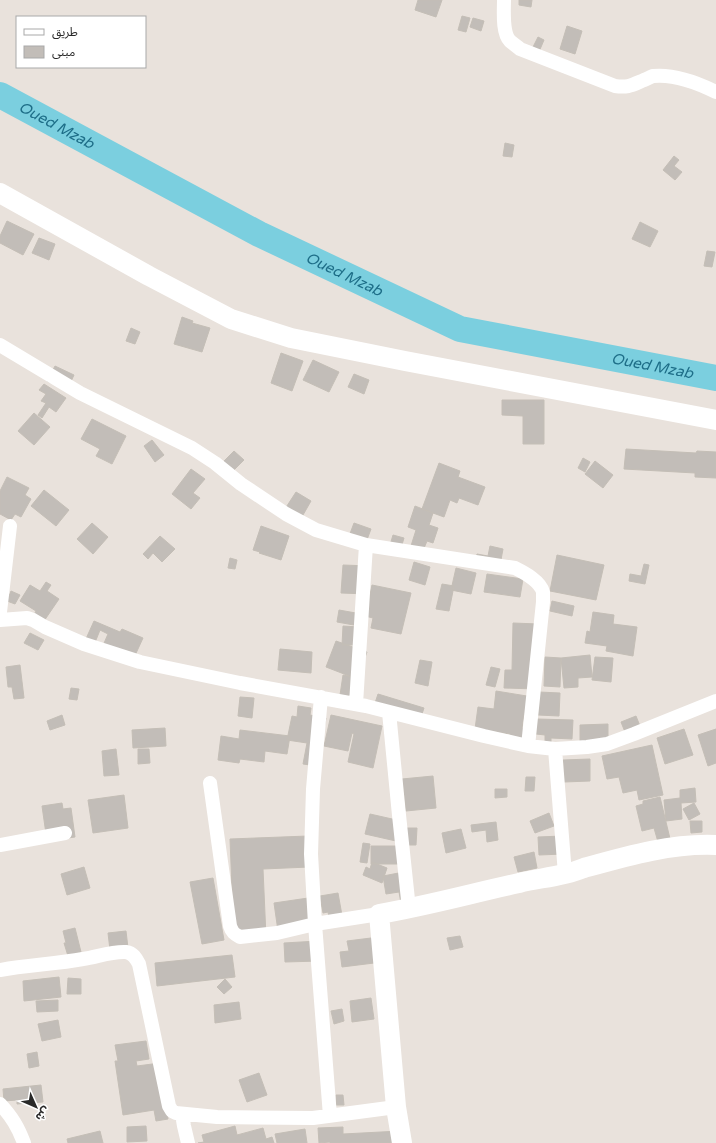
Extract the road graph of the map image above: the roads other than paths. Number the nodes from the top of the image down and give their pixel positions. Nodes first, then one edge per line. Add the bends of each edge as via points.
1 (504, 0) edge
2 (715, 89) edge
3 (0, 194) edge
4 (0, 345) edge
5 (716, 420) edge
6 (10, 526) dead end
7 (366, 545) junction
8 (0, 612) edge
9 (0, 620) edge
10 (321, 697) junction
11 (716, 701) edge
12 (356, 704) junction
13 (389, 712) junction
14 (528, 746) junction
15 (555, 749) junction
16 (210, 783) dead end
17 (65, 833) dead end
18 (0, 845) edge
19 (716, 845) edge
20 (565, 874) junction
21 (409, 909) junction
22 (379, 914) junction
23 (315, 924) junction
24 (0, 970) edge
25 (0, 1104) edge
26 (396, 1107) junction
27 (182, 1114) junction
28 (330, 1116) junction
29 (24, 1143) edge
30 (188, 1143) edge
31 (402, 1143) edge

1 - 2 street via 506,36 520,49 615,86 631,86 652,76 678,78
3 - 5 main road via 239,322 298,340
4 - 7 street via 80,393 192,448 286,514 316,530
6 - 8 street
7 - 12 street
7 - 14 street via 515,568 536,582 543,591 543,602
9 - 10 street via 27,618 84,644 140,662
10 - 12 street
10 - 23 street via 312,790 311,846
11 - 15 street via 607,744
12 - 13 street
13 - 14 street
13 - 21 street
14 - 15 street
15 - 20 street
16 - 23 street via 232,932 240,937 277,933
17 - 18 street
19 - 20 main road via 701,844 664,849
20 - 21 main road
21 - 22 main road
22 - 23 street
22 - 26 main road
23 - 28 street
24 - 27 street via 82,960 117,952 134,955 139,964 168,1106 172,1111
25 - 29 street via 11,1116
26 - 28 street
26 - 31 main road
27 - 28 street via 248,1118
27 - 30 street

